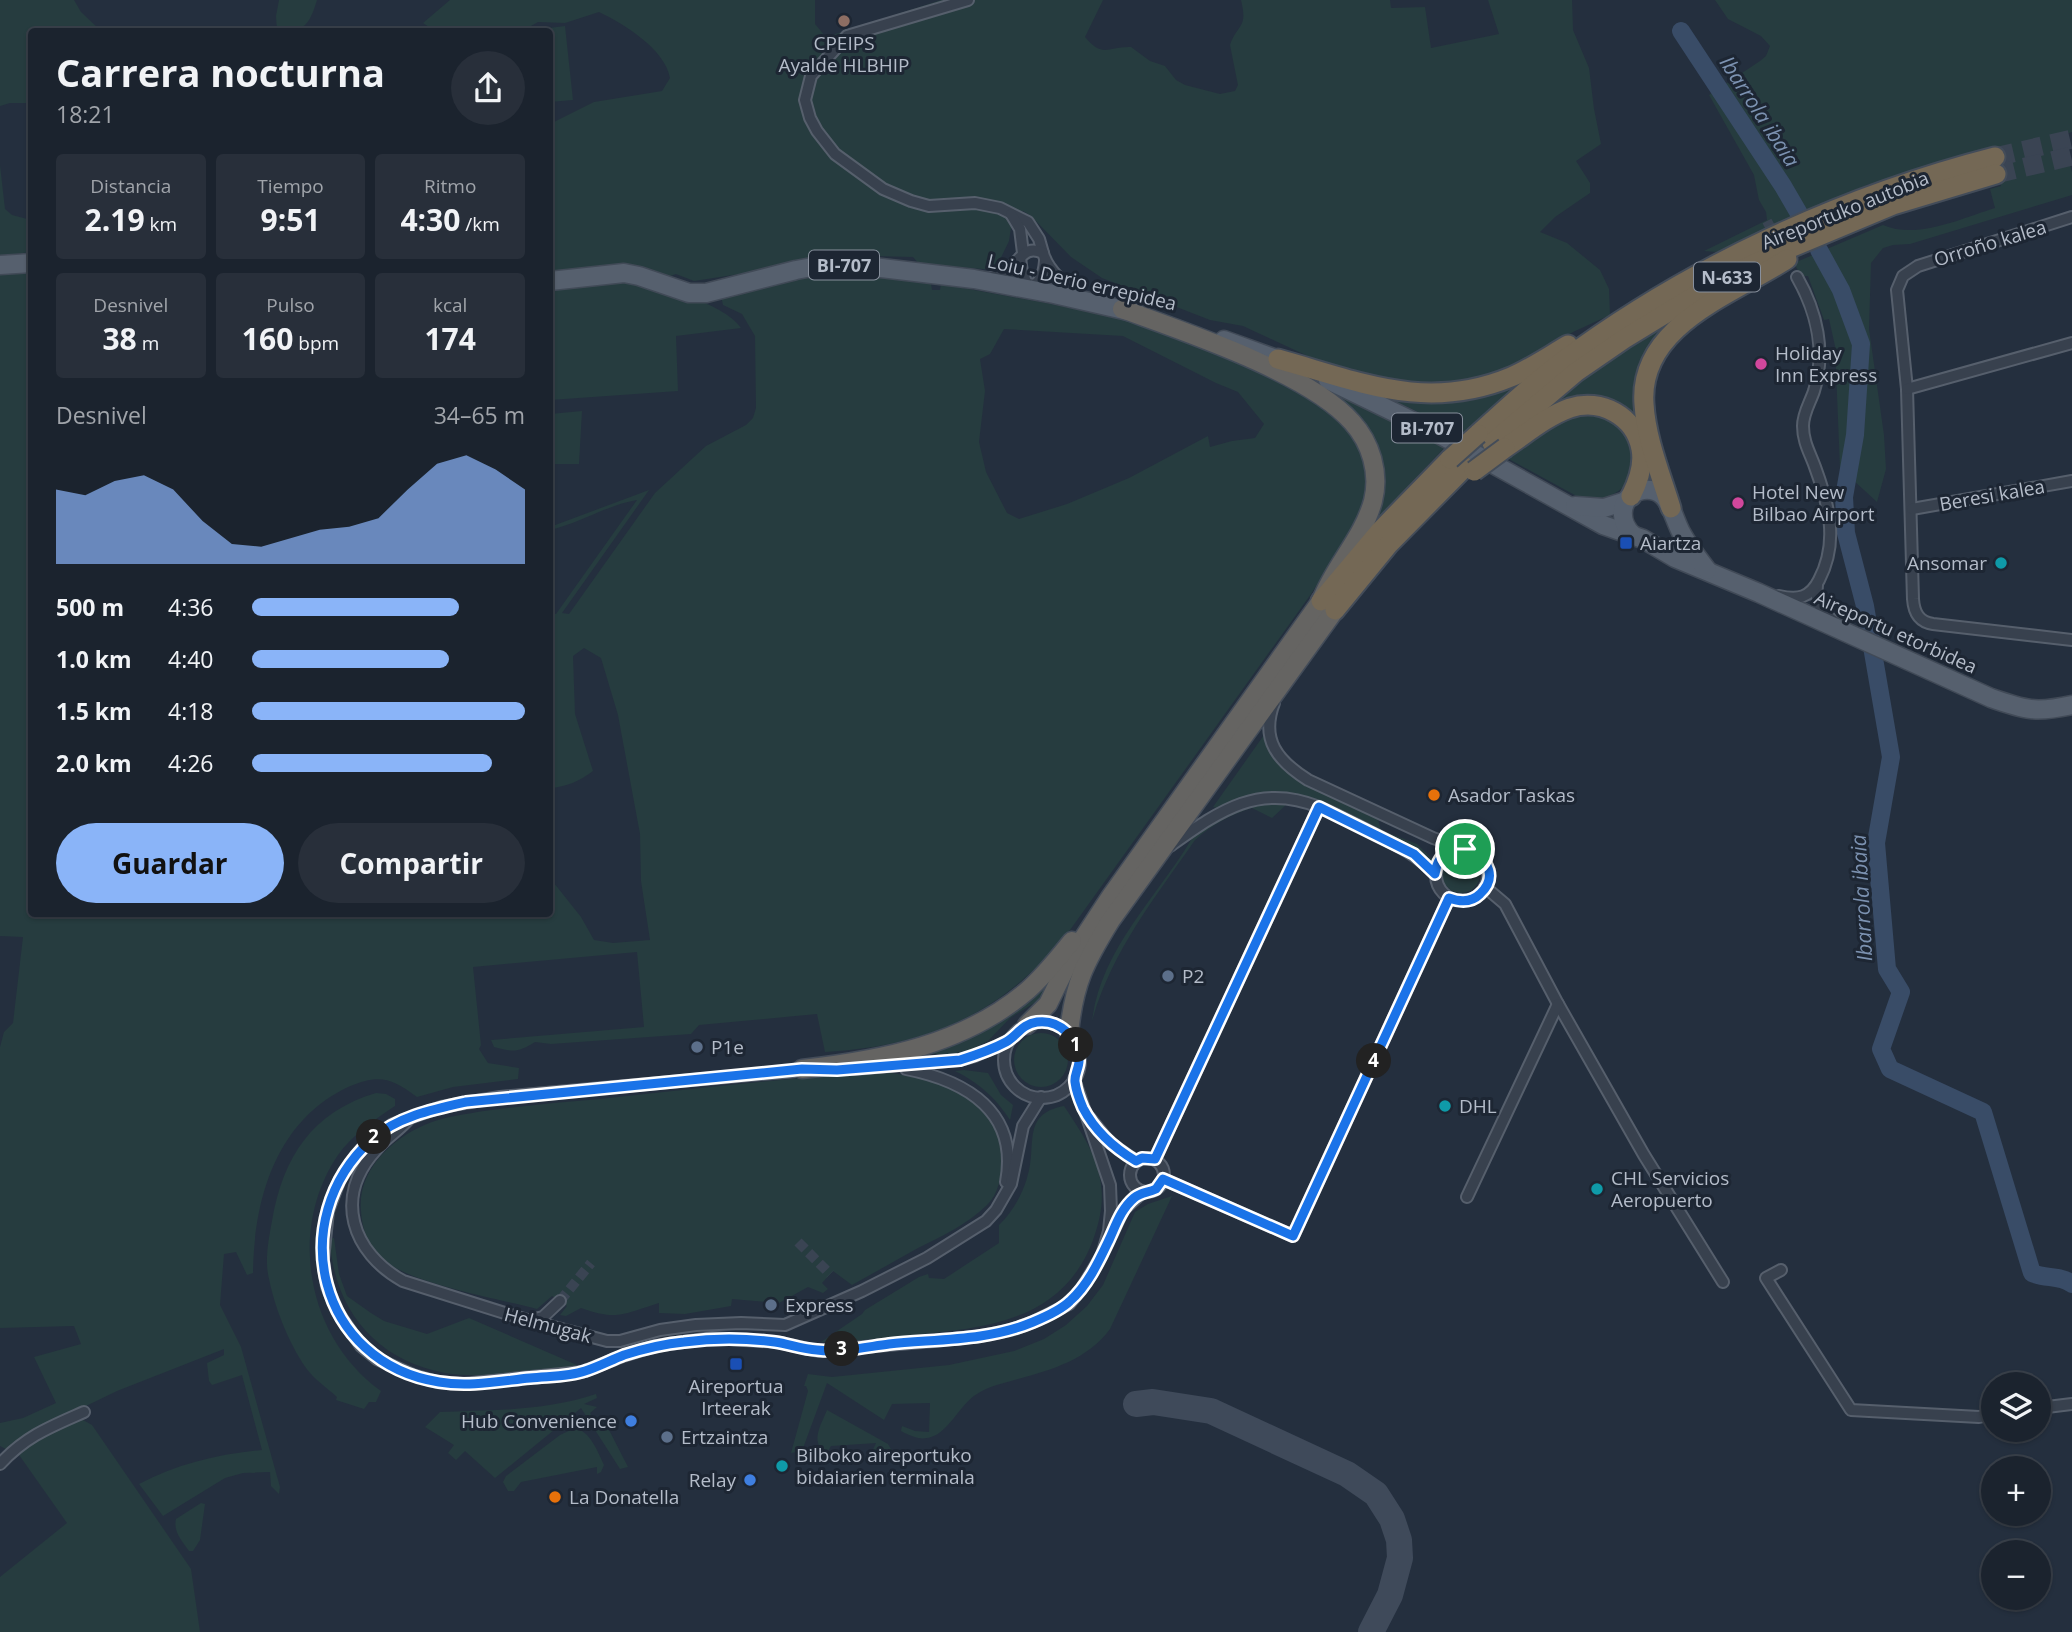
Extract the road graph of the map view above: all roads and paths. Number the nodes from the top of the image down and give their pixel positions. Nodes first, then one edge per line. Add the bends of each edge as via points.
1 (968, 0) edge
2 (1893, 205) junction
3 (1009, 212) junction
4 (2072, 217) edge
5 (1734, 255) junction
6 (1021, 256) junction
7 (1044, 257) junction
8 (28, 263) edge
9 (0, 265) edge
10 (1797, 277) dead end
11 (553, 281) edge
12 (984, 281) junction
13 (1029, 289) junction
14 (1093, 303) junction
15 (1122, 309) junction
16 (2072, 343) edge
17 (1278, 359) junction
18 (1907, 389) junction
19 (1492, 441) junction
20 (1463, 466) junction
21 (2072, 481) edge
22 (1629, 498) junction
23 (1571, 505) junction
24 (1912, 509) junction
25 (1671, 512) junction
26 (1639, 538) junction
27 (1707, 570) junction
28 (1817, 584) junction
29 (1759, 593) junction
30 (1328, 606) junction
31 (2072, 640) edge
32 (1864, 641) junction
33 (1281, 684) junction
34 (2072, 705) edge
35 (1319, 807) junction
36 (1465, 849) junction
37 (1162, 851) junction
38 (1435, 874) junction
39 (1485, 887) junction
40 (1111, 896) junction
41 (1449, 898) junction
42 (1558, 1004) junction
43 (1027, 1025) junction
44 (1069, 1033) junction
45 (1010, 1040) junction
46 (891, 1066) junction
47 (802, 1069) junction
48 (1074, 1079) junction
49 (1041, 1097) junction
50 (1083, 1107) junction
51 (410, 1118) junction
52 (1155, 1159) junction
53 (1136, 1161) junction
54 (1163, 1179) junction
55 (1143, 1192) junction
56 (1467, 1197) dead end
57 (1003, 1199) junction
58 (1102, 1255) junction
59 (1781, 1270) dead end
60 (1723, 1282) dead end
61 (560, 1301) tunnel mouth
62 (527, 1320) junction
63 (2072, 1404) edge
64 (2051, 1407) edge
65 (84, 1412) dead end
66 (1981, 1417) edge
67 (0, 1464) edge

1 - 3 street via 847,36 811,76 805,100 817,131 835,154 883,189 929,206 975,203
2 - 5 highway, Aireportuko autobia / N-633 via 1995,166 1959,166 1870,197
2 - 19 highway, Aireportuko autobia / N-633 via 1724,278 1576,372
2 - 25 highway via 1714,300 1662,342 1644,385 1644,403
3 - 6 street via 1020,229
3 - 7 street via 1027,222 1040,239
4 - 18 street, Orroño kalea via 1918,265 1903,276 1897,290
5 - 17 highway via 1642,298 1513,376 1466,391 1392,391
5 - 19 highway, Aireportuko autobia / N-633 via 1563,361
6 - 7 street via 1029,250
6 - 12 street
6 - 13 street
7 - 13 street via 1042,278
7 - 14 street via 1070,287
8 - 9 main road
10 - 28 street via 1815,316 1819,340 1819,366 1803,426 1805,446 1828,501 1831,532
11 - 12 main road, Loiu - Derio errepidea / BI-707 via 624,274 689,293 706,293 796,270 856,265
12 - 13 main road, Loiu - Derio errepidea / BI-707
13 - 14 main road, Loiu - Derio errepidea / BI-707
14 - 15 main road, Loiu - Derio errepidea / BI-707
15 - 17 main road, Loiu - Derio errepidea / BI-707
15 - 30 highway via 1236,354 1313,391 1352,422 1366,441 1374,463 1373,500 1327,583
16 - 18 street
17 - 23 main road, Loiu - Derio errepidea / BI-707 via 1377,402
18 - 24 street
19 - 20 highway, Aireportuko autobia / N-633, bridge
19 - 20 highway, bridge
19 - 22 highway via 1570,408 1588,405 1616,412 1627,421 1642,451 1637,483
20 - 30 highway, Aireportuko autobia / N-633
20 - 30 highway, Aireportuko autobia / N-633 via 1380,531
21 - 24 street, Beresi kalea
22 - 23 main road, BI-707 via 1604,508
22 - 25 main road, BI-707 via 1651,490 1664,496
22 - 26 main road via 1623,522
23 - 26 main road, BI-707 via 1603,525
24 - 31 street via 1914,607 1924,623
25 - 26 main road via 1663,534
25 - 27 main road, BI-707
26 - 27 main road, BI-707
27 - 29 main road, Aireportu etorbidea / BI-707
28 - 29 street via 1809,595 1797,599
28 - 32 street via 1820,610
29 - 32 main road, Aireportu etorbidea
30 - 33 highway
30 - 40 highway
32 - 34 main road, Aireportu etorbidea via 2015,706 2041,711
33 - 36 street via 1270,714 1269,733 1282,761 1308,780
33 - 37 highway
35 - 37 street via 1284,797 1250,801 1228,808
35 - 38 street via 1414,854
35 - 52 street
36 - 38 street via 1446,854
36 - 39 street via 1485,863
37 - 44 highway via 1088,959 1075,993
38 - 41 street via 1439,888
39 - 41 street via 1465,901
39 - 42 street via 1505,904
40 - 43 highway via 1071,957 1055,993
40 - 47 highway via 1028,990 978,1023 912,1051
41 - 54 street via 1293,1236
42 - 56 street
42 - 60 street
43 - 44 street via 1054,1024
43 - 45 street
44 - 48 street via 1080,1060
45 - 46 street via 960,1060
45 - 49 street via 1004,1059 1009,1078 1022,1092
46 - 47 street
46 - 57 street via 946,1078 987,1106 1001,1126 1009,1154
47 - 51 street via 500,1097 441,1107
48 - 49 street via 1054,1096
48 - 50 street
49 - 57 street via 1023,1126 1015,1170
50 - 53 street via 1110,1143
50 - 58 street via 1110,1185 1111,1211
51 - 58 street via 372,1139 340,1179 328,1210 323,1260 327,1287 361,1346 377,1359 438,1382 462,1384 582,1372 655,1346 712,1338 777,1342 818,1351 981,1336 1011,1330 1069,1304
51 - 62 street, Helmugak via 376,1150 356,1182 353,1216 363,1247 386,1272 403,1281
52 - 53 street
52 - 54 street via 1163,1168
53 - 55 street via 1130,1178
54 - 55 street via 1156,1189
55 - 58 street via 1123,1210
57 - 62 street, Helmugak via 986,1221 927,1258 780,1326 696,1325 614,1341
59 - 66 street via 1766,1278 1852,1410
61 - 62 street via 543,1317
63 - 64 street
65 - 67 street via 17,1445

